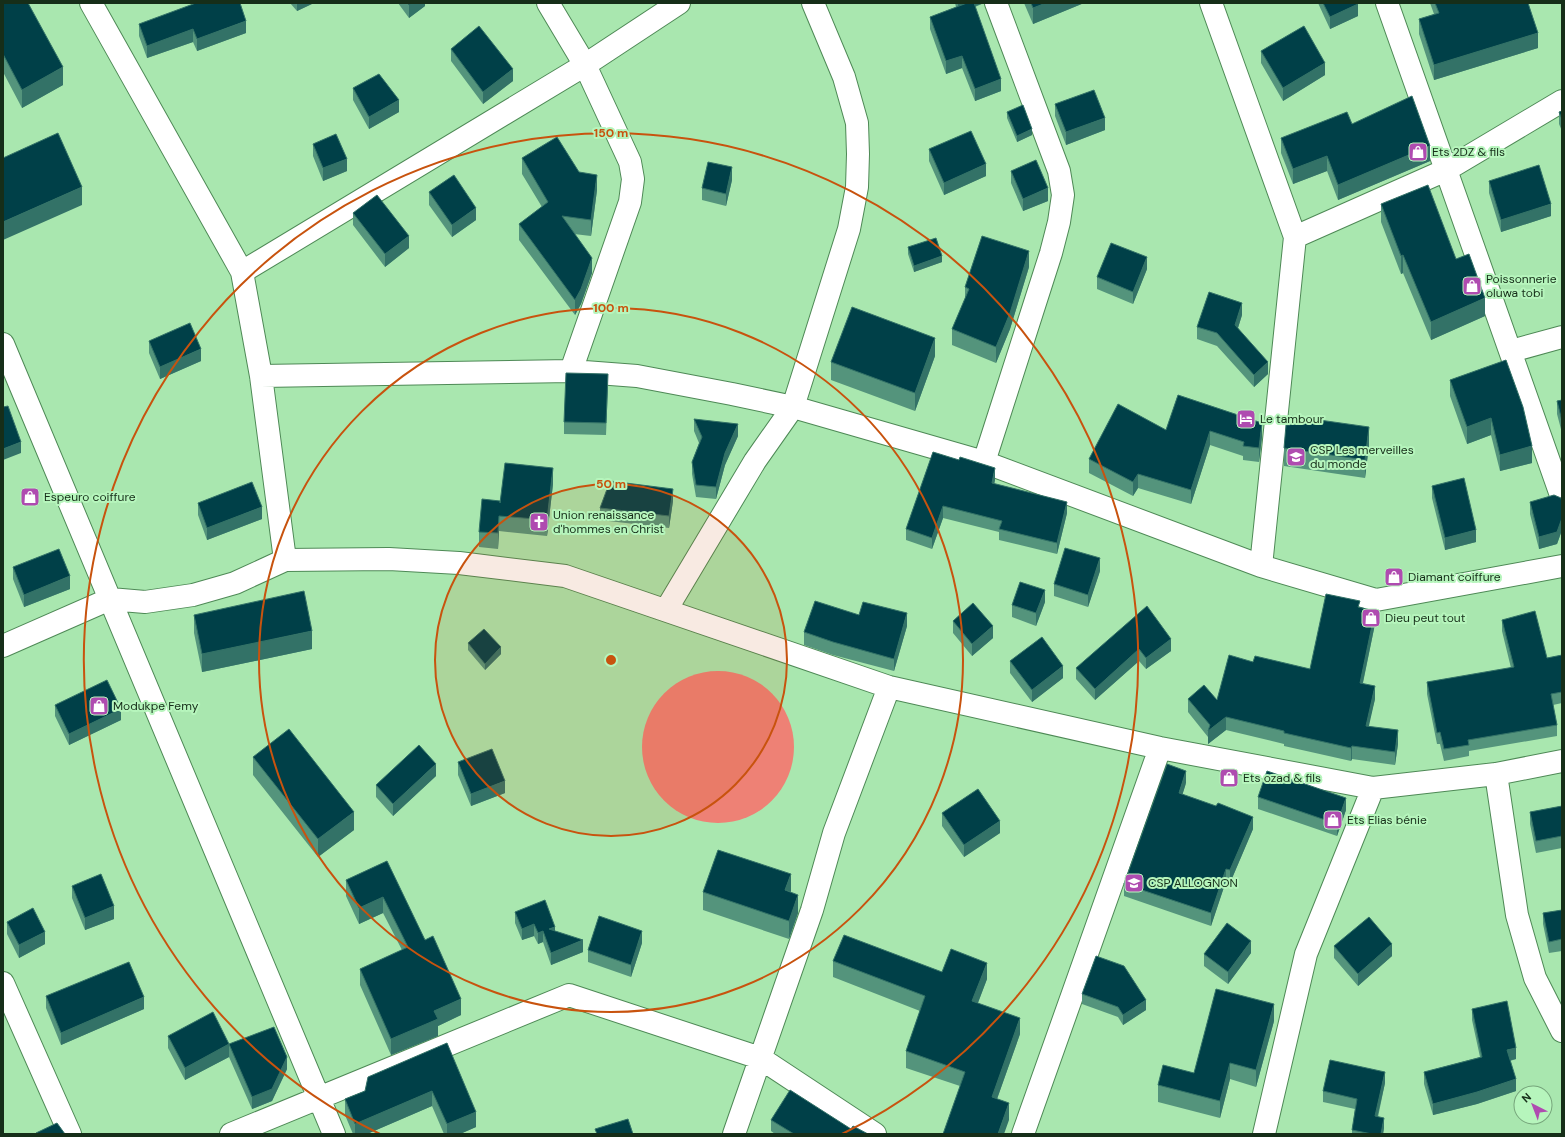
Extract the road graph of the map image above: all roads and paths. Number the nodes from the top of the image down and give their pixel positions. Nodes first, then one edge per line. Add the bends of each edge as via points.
1 (91, 3) edge
2 (548, 3) edge
3 (679, 3) edge
4 (813, 3) edge
5 (996, 3) edge
6 (1211, 3) edge
7 (1387, 3) edge
8 (585, 65) junction
9 (1562, 101) edge
10 (1446, 170) junction
11 (1295, 237) junction
12 (242, 272) junction
13 (1562, 336) edge
14 (3, 344) edge
15 (1511, 351) junction
16 (571, 371) junction
17 (261, 376) junction
18 (793, 407) junction
19 (984, 462) junction
20 (1562, 498) edge
21 (285, 560) junction
22 (1261, 566) junction
23 (1562, 566) edge
24 (110, 599) junction
25 (666, 610) junction
26 (3, 646) edge
27 (889, 686) junction
28 (1160, 748) junction
29 (1562, 761) edge
30 (1496, 774) junction
31 (1374, 788) junction
32 (3, 983) edge
33 (1562, 1031) edge
34 (760, 1058) junction
35 (319, 1098) junction
36 (70, 1134) edge
37 (230, 1134) edge
38 (334, 1134) edge
39 (734, 1134) edge
40 (875, 1134) edge
41 (1023, 1134) edge
42 (1264, 1134) edge

1 - 12 street
2 - 8 street
3 - 8 street
4 - 18 street via 844,77 856,123 857,187 849,229
5 - 19 street via 1059,171 1063,195 1051,253
6 - 11 street
7 - 10 street
8 - 12 street
8 - 16 street via 630,162 633,179 630,202
9 - 10 street
10 - 11 street
10 - 15 street
11 - 22 street
12 - 17 street
13 - 15 street
14 - 24 street
15 - 20 street
16 - 17 street
16 - 18 street via 637,376
17 - 21 street
18 - 19 street
18 - 25 street via 755,461
19 - 22 street
21 - 24 street via 235,583 193,595 145,602
21 - 25 street via 397,559 459,563 565,576
22 - 23 street via 1376,600
24 - 26 street
24 - 35 street
25 - 27 street
27 - 28 street
27 - 34 street via 834,833 812,910
28 - 31 street
28 - 41 street
29 - 30 street
30 - 31 street
30 - 33 street via 1517,915 1535,978
31 - 42 street via 1306,954
32 - 36 street
34 - 35 street via 569,995
34 - 39 street
34 - 40 street
35 - 37 street
35 - 38 street

